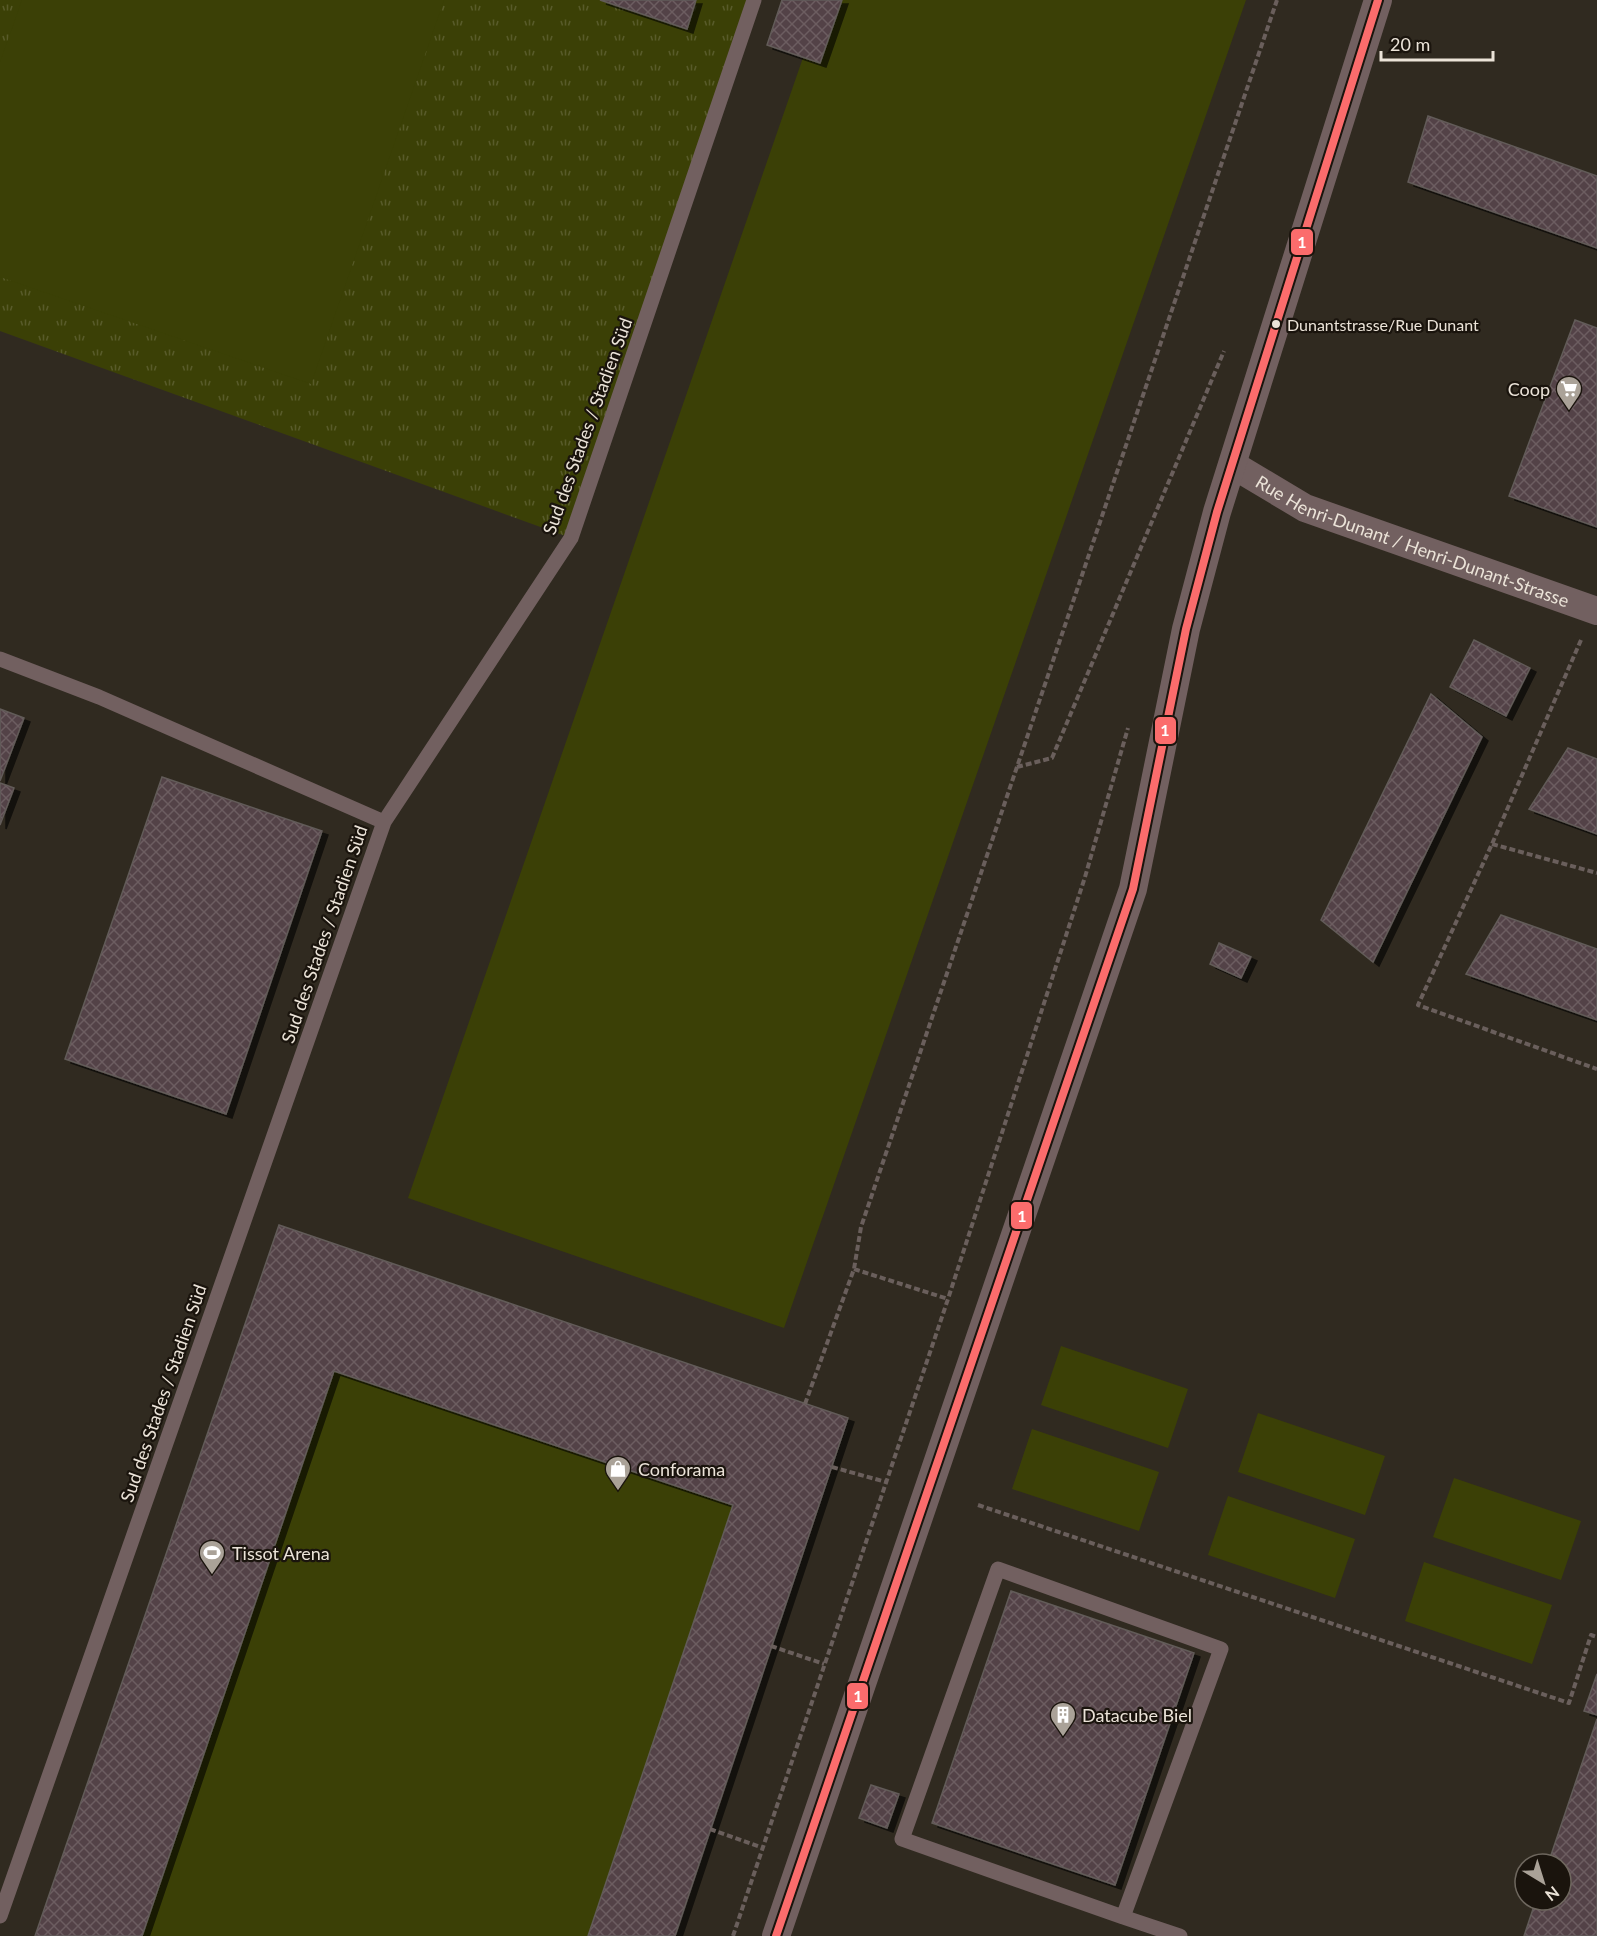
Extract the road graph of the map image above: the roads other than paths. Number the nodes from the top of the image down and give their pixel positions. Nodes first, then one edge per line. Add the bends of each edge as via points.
1 (754, 0) edge
2 (1378, 0) edge
3 (1233, 465) junction
4 (1596, 611) edge
5 (0, 659) edge
6 (384, 822) junction
7 (0, 1916) edge
8 (1123, 1917) junction
9 (776, 1936) edge
10 (1179, 1936) edge

1 - 6 lane, Sud des Stades / Stadien Süd via 571,538
2 - 3 street
3 - 4 street, Rue Henri-Dunant / Henri-Dunant-Strasse via 1305,508
3 - 9 street via 1186,629 1133,889
5 - 6 lane via 99,697
6 - 7 lane, Sud des Stades / Stadien Süd
8 - 8 lane via 902,1839 998,1569 1221,1649
8 - 10 lane

